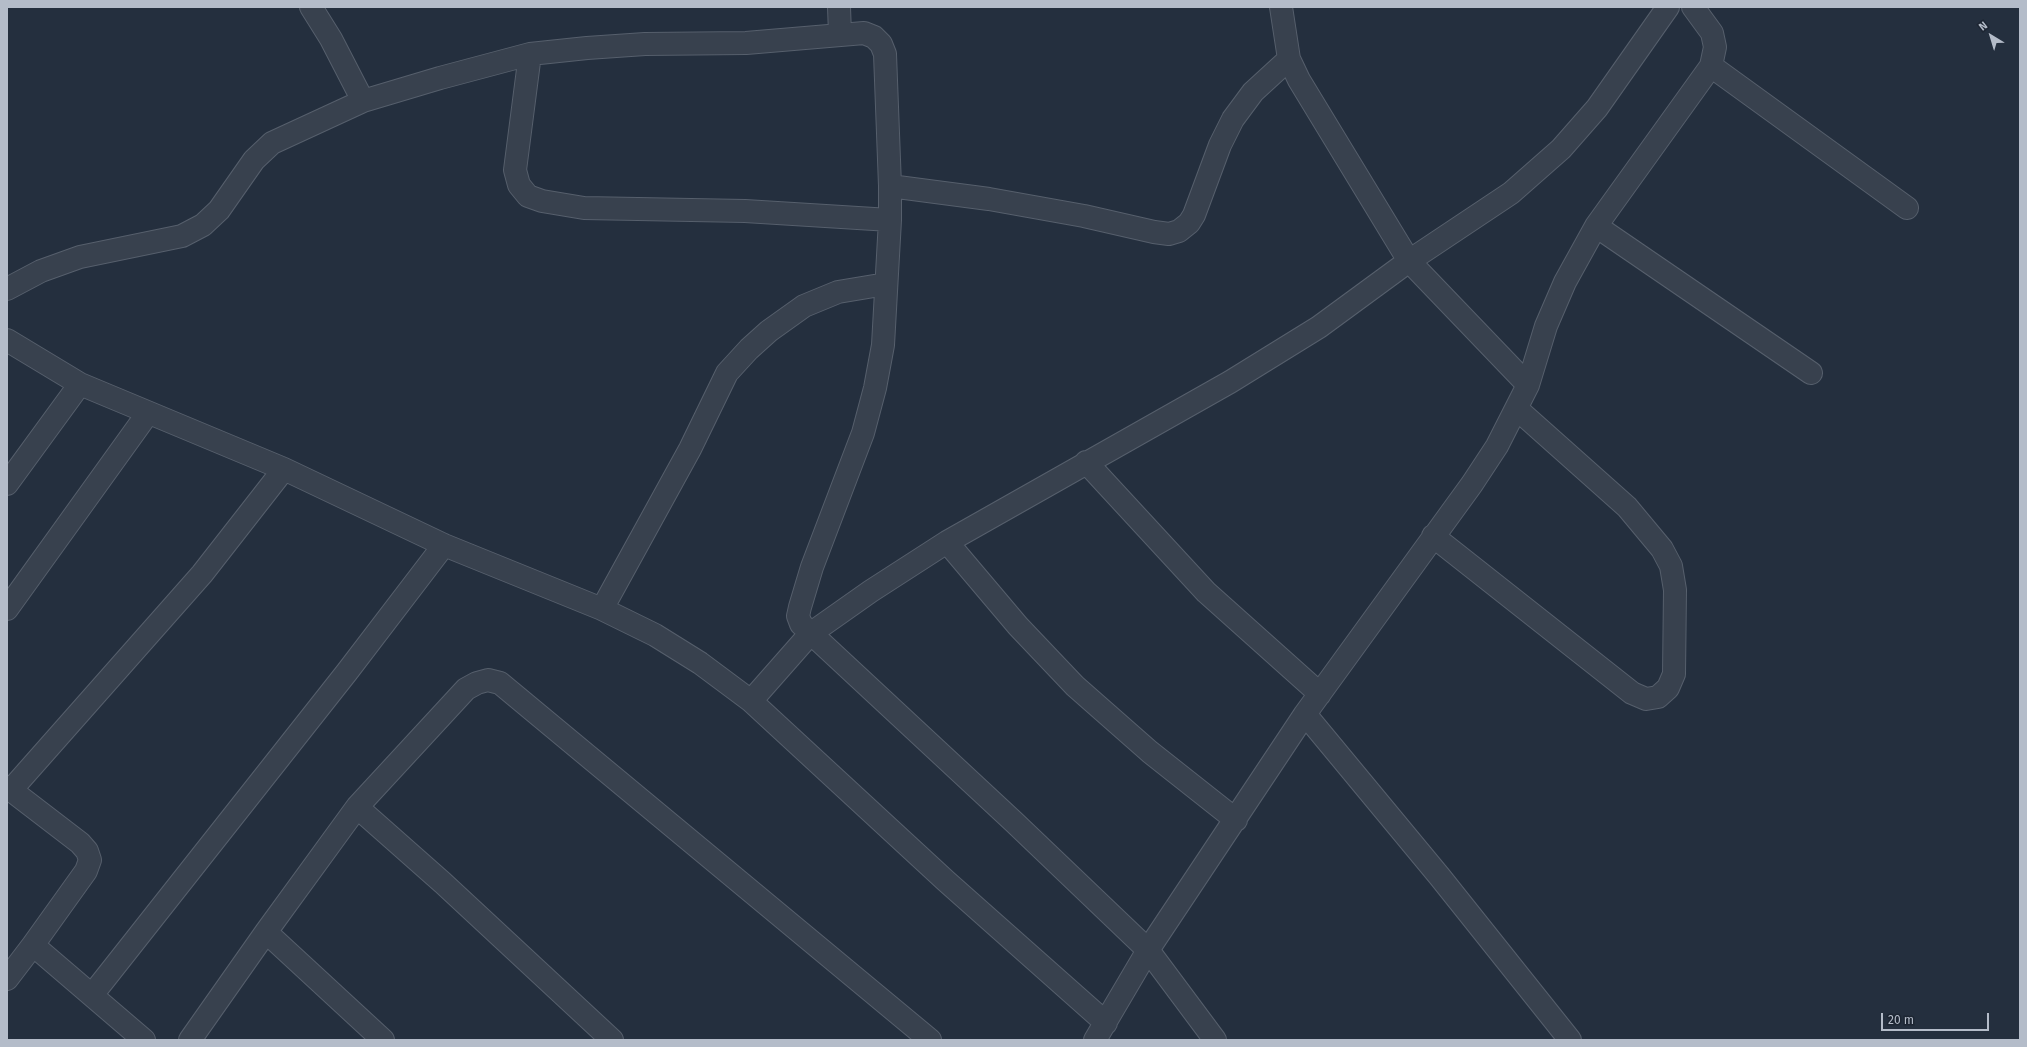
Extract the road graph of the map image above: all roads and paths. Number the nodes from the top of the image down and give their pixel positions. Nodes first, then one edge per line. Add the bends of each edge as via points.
1 (311, 7) edge
2 (839, 7) edge
3 (1281, 7) edge
4 (1668, 7) edge
5 (1693, 7) edge
6 (840, 34) junction
7 (530, 54) junction
8 (1289, 59) junction
9 (1711, 66) junction
10 (363, 101) junction
11 (890, 186) junction
12 (1907, 208) dead end
13 (890, 220) junction
14 (1596, 226) junction
15 (1409, 261) junction
16 (886, 284) junction
17 (7, 288) edge
18 (7, 340) edge
19 (1811, 373) dead end
20 (80, 384) junction
21 (1528, 385) junction
22 (1517, 409) junction
23 (148, 413) junction
24 (1086, 462) junction
25 (284, 469) junction
26 (7, 484) edge
27 (1433, 536) junction
28 (947, 542) junction
29 (444, 545) junction
30 (7, 609) edge
31 (602, 609) junction
32 (810, 634) junction
33 (1320, 694) junction
34 (751, 702) junction
35 (1305, 714) junction
36 (9, 788) edge
37 (357, 807) junction
38 (1236, 820) junction
39 (266, 932) junction
40 (33, 945) junction
41 (1148, 950) junction
42 (7, 979) edge
43 (92, 995) junction
44 (1101, 1031) edge
45 (144, 1040) edge
46 (190, 1040) edge
47 (383, 1040) edge
48 (612, 1040) edge
49 (930, 1040) edge
50 (1215, 1040) edge
51 (1570, 1040) edge

1 - 10 street via 331,39
2 - 6 street
3 - 8 street
4 - 15 street via 1597,108 1561,149 1511,193
5 - 9 street via 1712,33 1715,47
6 - 7 street via 746,43 645,44
6 - 11 street via 864,33 882,44 885,54
7 - 10 street
7 - 13 street via 515,170 519,185 528,196 584,208 745,211
8 - 11 street via 1253,92 1233,119 1220,145 1194,215 1179,231 1169,234 1154,232 1084,216
8 - 15 street via 1299,80
9 - 12 street
9 - 14 street
10 - 17 street via 272,142 254,160 219,210 204,225 182,236 80,257 41,271
11 - 13 street
13 - 16 street
14 - 19 street
14 - 21 street via 1565,282
15 - 21 street
15 - 24 street via 1319,327 1230,382
16 - 31 street via 838,292 804,306 769,331 727,373 690,449
16 - 32 street via 883,345 876,388 863,433 812,567 798,616
18 - 20 street
20 - 23 street
20 - 26 street
21 - 22 street
22 - 27 street via 1497,446
22 - 27 street via 1626,507 1662,549 1671,566 1675,590 1674,674 1668,688 1658,697 1646,700 1632,693
23 - 25 street
23 - 30 street
24 - 28 street
24 - 33 street via 1206,592
25 - 29 street
25 - 36 street via 197,580
27 - 33 street
28 - 32 street
28 - 38 street via 1018,626 1075,686 1150,752
29 - 31 street
29 - 43 street
31 - 34 street via 655,635 700,663
32 - 34 street
32 - 41 street via 1008,816
33 - 35 street
34 - 44 street via 946,881
35 - 38 street
35 - 51 street
36 - 40 street via 80,843 90,860 86,871
37 - 39 street
37 - 48 street
37 - 49 street via 466,689 488,680 500,683
38 - 41 street
39 - 46 street
39 - 47 street
40 - 42 street
40 - 43 street
41 - 44 street
41 - 50 street
43 - 45 street

